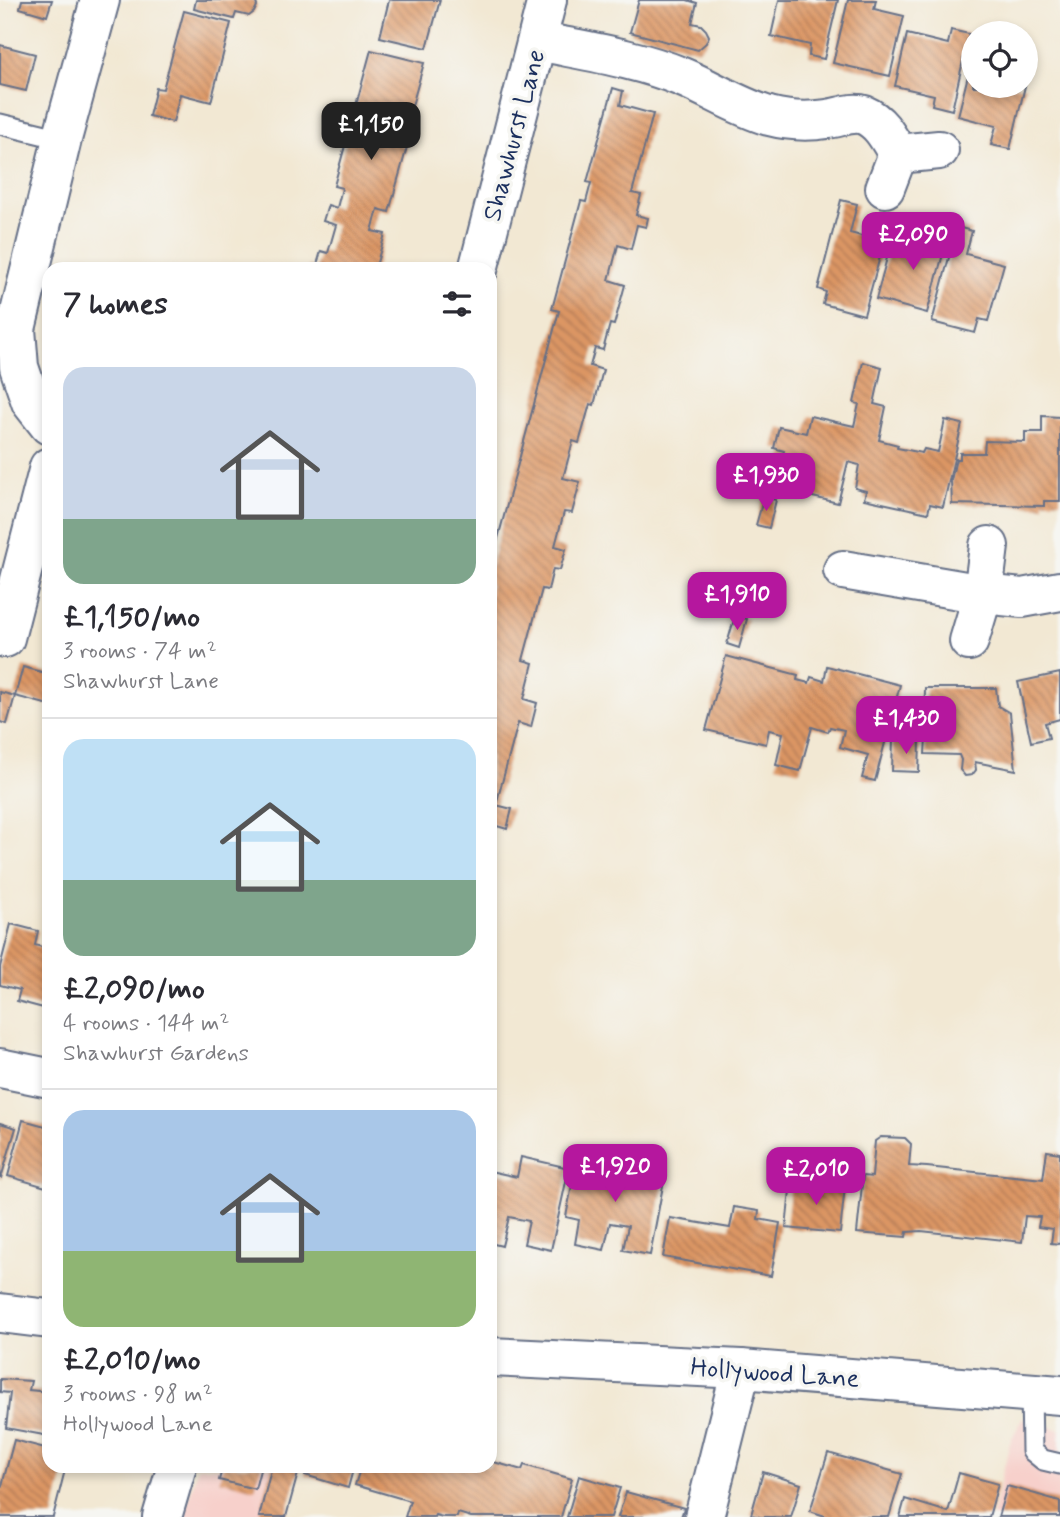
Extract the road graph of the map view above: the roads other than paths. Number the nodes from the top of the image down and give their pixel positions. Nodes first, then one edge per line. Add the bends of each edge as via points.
1 (100, 0) edge
2 (547, 0) edge
3 (537, 41) junction
4 (0, 124) edge
5 (62, 139) junction
6 (939, 150) dead end
7 (480, 262) edge
8 (42, 416) edge
9 (42, 494) edge
10 (989, 546) dead end
11 (843, 570) dead end
12 (1060, 591) edge
13 (983, 594) junction
14 (5, 638) dead end
15 (969, 641) dead end
16 (0, 1068) edge
17 (42, 1077) edge
18 (0, 1313) edge
19 (42, 1318) edge
20 (497, 1357) edge
21 (741, 1368) junction
22 (1046, 1393) edge
23 (1060, 1464) edge
24 (175, 1473) edge
25 (162, 1517) edge
26 (704, 1517) edge

1 - 5 street
2 - 3 street, Shawhurst Lane
3 - 6 street via 641,63 683,77 750,110 793,121 862,114 885,132 892,171
3 - 7 street, Shawhurst Lane
4 - 5 lane
5 - 8 street via 16,330 19,368 31,402
9 - 14 street
10 - 13 street
11 - 13 street
12 - 13 street via 1023,598
13 - 15 street
16 - 17 street
18 - 19 street
20 - 21 street, Hollywood Lane
21 - 22 street, Hollywood Lane
21 - 26 street
22 - 23 lane via 1032,1451 1043,1461
24 - 25 street

